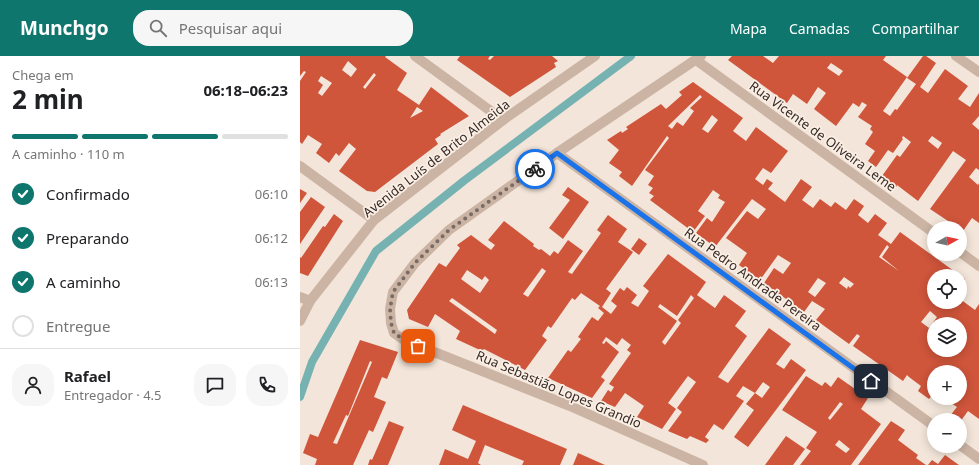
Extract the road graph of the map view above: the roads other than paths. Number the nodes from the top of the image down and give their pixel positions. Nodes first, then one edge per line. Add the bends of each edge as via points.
1 (415, 56) edge
2 (595, 56) edge
3 (956, 56) edge
4 (698, 58) edge
5 (979, 72) edge
6 (503, 120) junction
7 (557, 153) junction
8 (300, 166) edge
9 (374, 220) junction
10 (927, 228) edge
11 (967, 257) edge
12 (979, 266) edge
13 (305, 299) edge
14 (300, 321) edge
15 (927, 421) edge
16 (967, 450) edge
17 (979, 459) edge
18 (703, 465) edge

1 - 6 street
2 - 6 street, Avenida Luís de Brito Almeida
3 - 5 street
4 - 7 street
4 - 10 street, Rua Vicente de Oliveira Leme
6 - 9 street, Avenida Luís de Brito Almeida
7 - 15 street, Rua Pedro Andrade Pereira
7 - 18 street, Rua Sebastião Lopes Grandio via 449,230 415,263 393,292 390,309 394,333 404,340 570,406
8 - 9 street
9 - 13 street, Avenida Luís de Brito Almeida
11 - 12 street
13 - 14 street, Avenida Luís de Brito Almeida
16 - 17 street

